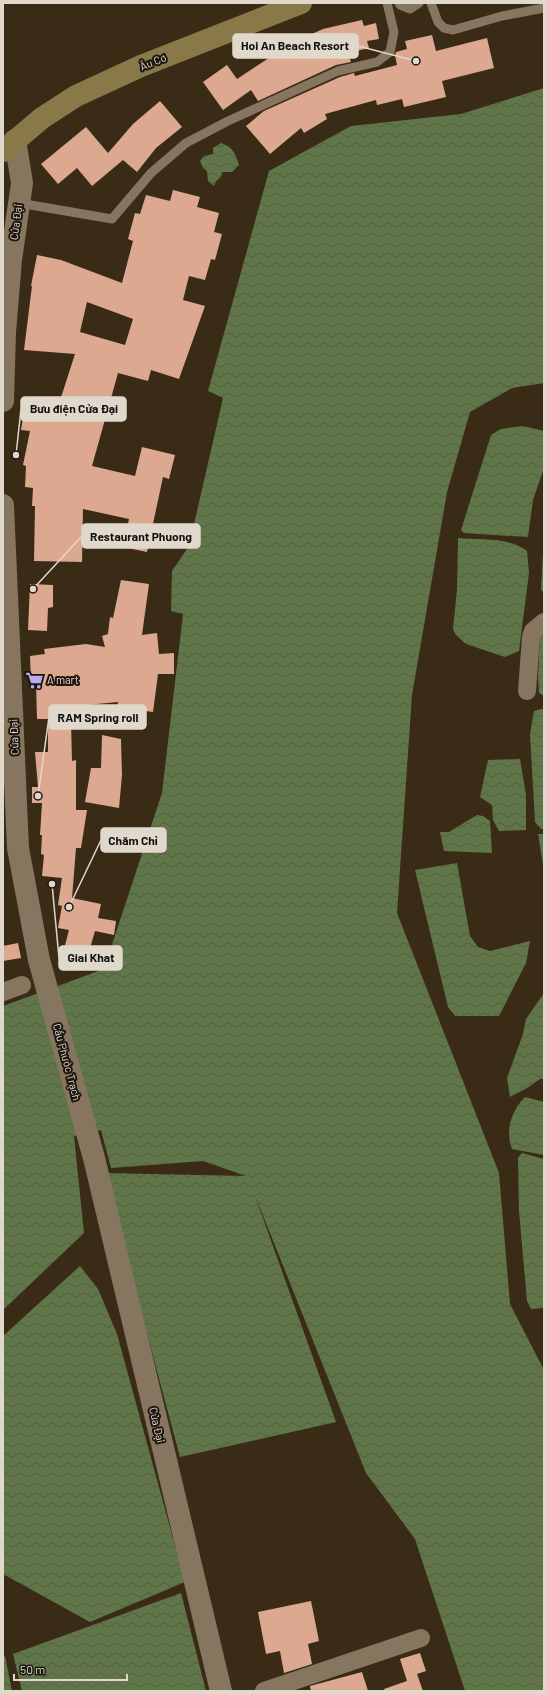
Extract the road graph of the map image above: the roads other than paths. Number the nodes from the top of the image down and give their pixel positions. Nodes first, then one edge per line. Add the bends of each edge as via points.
1 (301, 3) edge
2 (387, 3) edge
3 (399, 3) edge
4 (420, 3) edge
5 (430, 3) edge
6 (544, 8) edge
7 (9, 145) edge
8 (19, 203) junction
9 (3, 401) edge
10 (3, 505) edge
11 (3, 541) edge
12 (544, 622) edge
13 (526, 691) dead end
14 (11, 849) edge
15 (41, 966) joint
16 (22, 985) dead end
17 (3, 992) edge
18 (94, 1158) joint
19 (421, 1638) dead end
20 (221, 1691) edge
21 (264, 1691) edge

1 - 7 main road, Âu Cơ via 141,66 76,96 42,118
2 - 8 lane via 394,32 390,52 377,62 338,71 186,143 151,173 112,219
3 - 4 lane via 410,9
5 - 6 lane via 438,22 444,28 453,30 502,16
7 - 8 street, Cửa Đại via 22,183
8 - 9 street, Cửa Đại via 11,260
10 - 11 street, Cửa Đại
11 - 14 street, Cửa Đại via 14,737
12 - 13 street via 533,631 531,637
14 - 15 street, Cửa Đại
15 - 18 street, Cầu Phước Trạch
16 - 17 street
18 - 20 street, Cửa Đại
19 - 21 street

